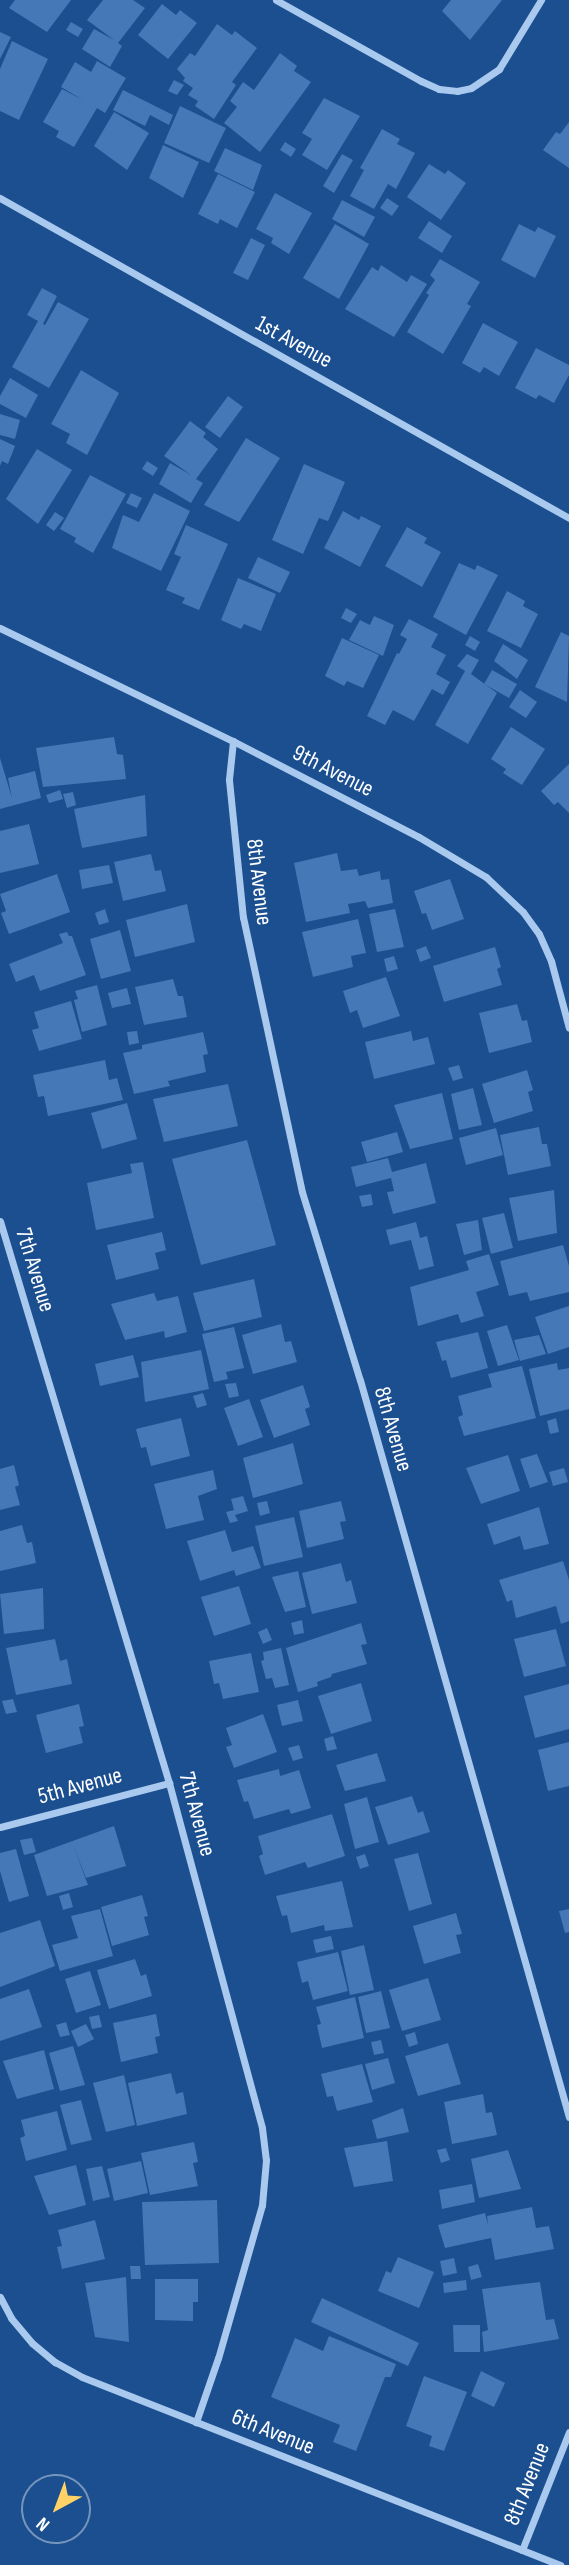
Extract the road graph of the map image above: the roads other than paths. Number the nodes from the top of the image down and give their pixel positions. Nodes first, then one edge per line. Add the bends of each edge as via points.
1 (276, 0) edge
2 (541, 0) edge
3 (0, 198) edge
4 (569, 518) edge
5 (0, 628) edge
6 (233, 741) junction
7 (569, 1028) edge
8 (0, 1221) edge
9 (169, 1783) junction
10 (0, 1827) edge
11 (569, 2118) edge
12 (0, 2297) edge
13 (196, 2422) junction
14 (569, 2432) edge
15 (522, 2550) junction
16 (560, 2565) edge

1 - 2 street via 421,81 457,91 471,88 499,69
3 - 4 street, 1st Avenue
5 - 6 street, 9th Avenue
6 - 7 street, 9th Avenue via 429,843 505,892 539,934
6 - 11 street, 8th Avenue via 229,780 243,917 302,1192 360,1380
8 - 9 street, 7th Avenue
9 - 10 street, 5th Avenue
9 - 13 street, 7th Avenue via 262,2128 266,2160 253,2239
12 - 13 street, 6th Avenue via 18,2326 55,2362
13 - 15 street, 6th Avenue
14 - 15 street, 8th Avenue
15 - 16 street, 6th Avenue

